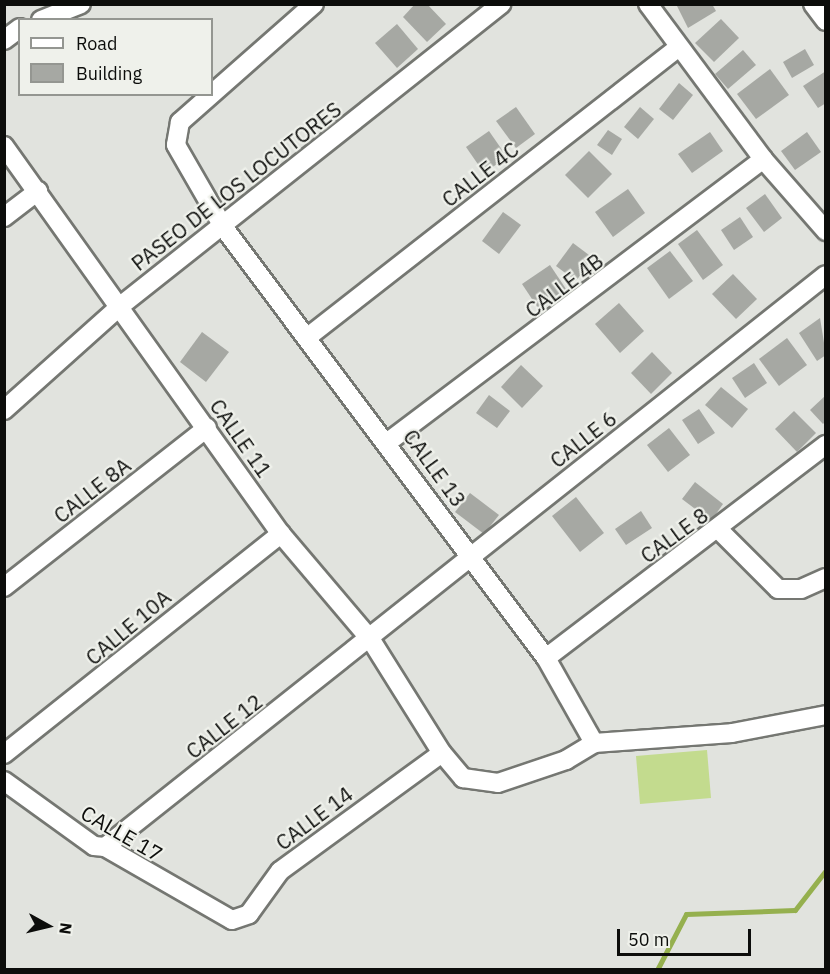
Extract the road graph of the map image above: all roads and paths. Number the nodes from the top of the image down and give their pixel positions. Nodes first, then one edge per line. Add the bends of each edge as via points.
1 (81, 4) edge
2 (314, 4) edge
3 (501, 4) edge
4 (648, 4) edge
5 (813, 4) edge
6 (475, 11) edge
7 (46, 18) edge
8 (825, 21) edge
9 (18, 30) edge
10 (4, 40) edge
11 (679, 47) junction
12 (213, 93) edge
13 (210, 96) edge
14 (4, 146) edge
15 (763, 159) junction
16 (38, 191) junction
17 (4, 217) edge
18 (224, 228) junction
19 (825, 231) edge
20 (825, 275) edge
21 (119, 307) junction
22 (309, 336) junction
23 (4, 410) edge
24 (207, 428) junction
25 (388, 442) junction
26 (825, 445) edge
27 (720, 531) junction
28 (281, 534) junction
29 (471, 556) junction
30 (825, 578) edge
31 (4, 587) edge
32 (371, 640) junction
33 (546, 658) junction
34 (825, 715) edge
35 (594, 743) junction
36 (441, 753) junction
37 (4, 754) edge
38 (4, 781) edge
39 (105, 847) junction
40 (222, 918) joint

1 - 7 street
2 - 12 street, CALLE 13
3 - 6 street, PASEO DE LOS LOCUTORES
4 - 11 street
5 - 8 street
6 - 18 street, PASEO DE LOS LOCUTORES
9 - 10 street
11 - 15 street
11 - 22 street, CALLE 4C
13 - 18 street, CALLE 13 via 180,122 176,145
14 - 16 street, CALLE 11
15 - 19 street
15 - 25 street, CALLE 4B
16 - 17 street
16 - 21 street, CALLE 11
18 - 21 street, PASEO DE LOS LOCUTORES
18 - 22 street, CALLE 13
20 - 29 street, CALLE 6
21 - 23 street, PASEO DE LOS LOCUTORES
21 - 24 street, CALLE 11
22 - 25 street, CALLE 13
24 - 28 street, CALLE 11
24 - 31 street, CALLE 8A
25 - 29 street, CALLE 13
26 - 27 street, CALLE 8
27 - 30 street via 778,589 801,589
27 - 33 street, CALLE 8
28 - 32 street, CALLE 11
28 - 37 street, CALLE 10A
29 - 32 street, CALLE 6
29 - 33 street, CALLE 13
32 - 36 street, CALLE 11
32 - 39 street, CALLE 12
33 - 35 street, CALLE 13
34 - 35 street via 732,733
35 - 36 street, CALLE 11 via 566,760 498,783 463,778
36 - 40 street, CALLE 14 via 280,870 249,914
38 - 39 street, CALLE 17 via 94,846
39 - 40 street, CALLE 17

